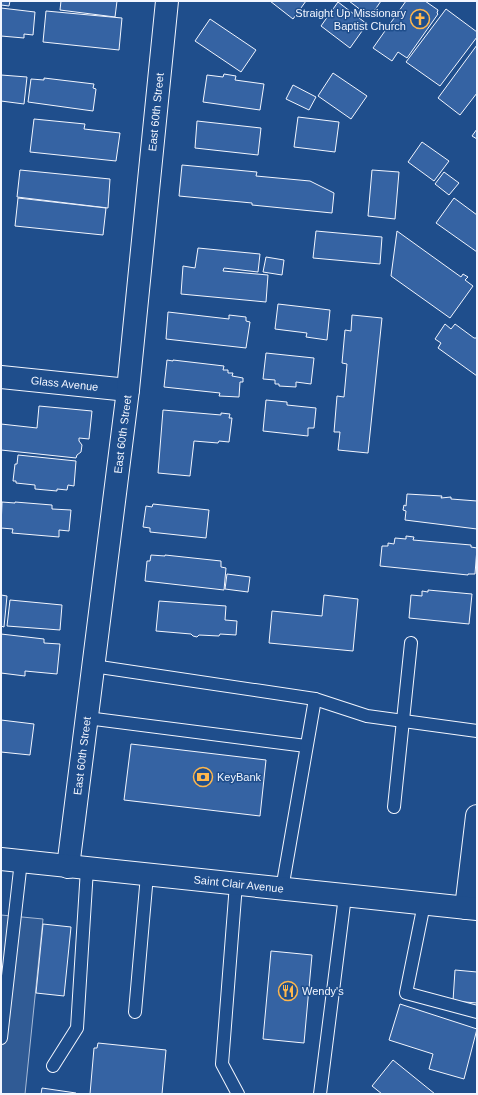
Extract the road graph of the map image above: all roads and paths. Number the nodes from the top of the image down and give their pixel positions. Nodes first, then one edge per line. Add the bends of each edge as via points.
1 (167, 1) edge
2 (1, 377) edge
3 (128, 390) junction
4 (411, 643) dead end
5 (93, 666) junction
6 (315, 699) junction
7 (87, 718) junction
8 (404, 721) junction
9 (477, 731) edge
10 (306, 746) junction
11 (394, 807) dead end
12 (477, 816) edge
13 (11, 860) edge
14 (78, 868) junction
15 (147, 875) junction
16 (236, 884) junction
17 (282, 889) junction
18 (344, 896) junction
19 (424, 904) junction
20 (472, 909) edge
21 (135, 1012) dead end
22 (477, 1012) edge
23 (1, 1038) edge
24 (53, 1066) dead end
25 (238, 1094) edge
26 (320, 1094) edge

1 - 3 street, East 60th Street
2 - 3 street, Glass Avenue
3 - 5 street, East 60th Street
4 - 8 lane
5 - 6 lane
5 - 7 street, East 60th Street
6 - 8 lane via 367,716
6 - 10 lane
7 - 10 lane
7 - 14 street, East 60th Street
8 - 9 lane
8 - 11 lane
10 - 17 lane
12 - 20 street
13 - 14 street, Saint Clair Avenue
13 - 23 lane
14 - 15 street, Saint Clair Avenue
14 - 24 lane via 77,1028
15 - 16 street, Saint Clair Avenue
15 - 21 lane
16 - 17 street, Saint Clair Avenue
16 - 25 lane via 222,1064
17 - 18 street, Saint Clair Avenue
18 - 19 street, Saint Clair Avenue
18 - 26 lane
19 - 20 street, Saint Clair Avenue
19 - 22 lane via 406,993

